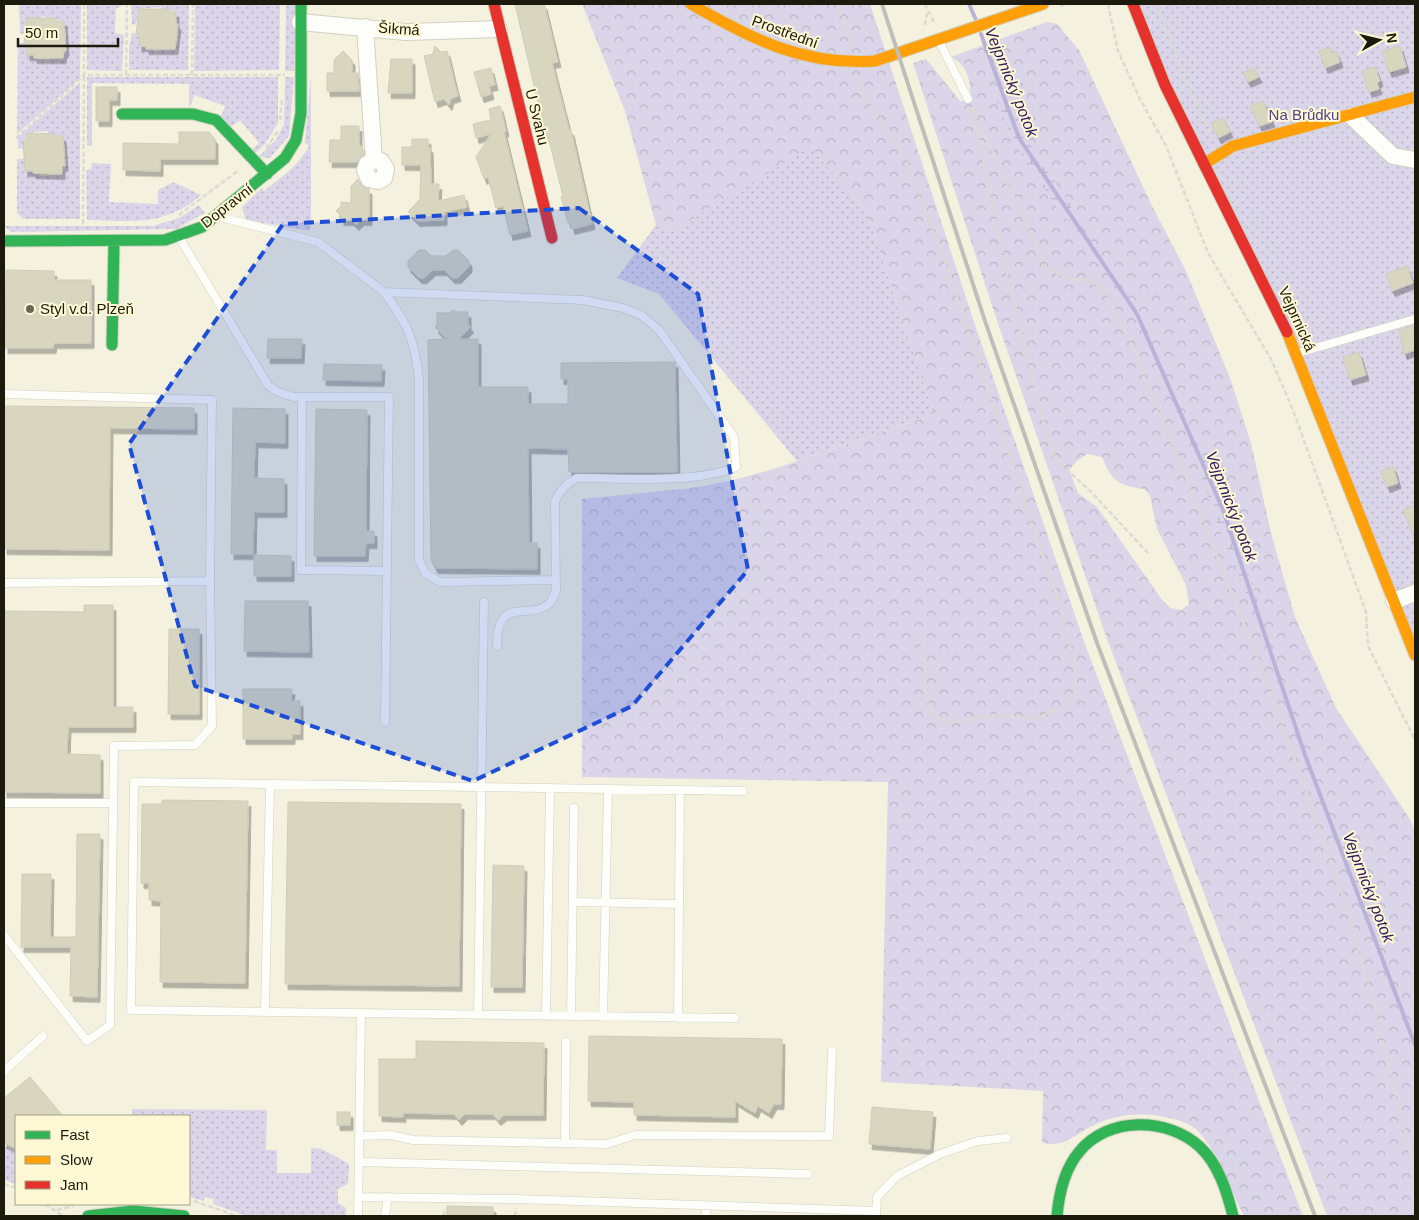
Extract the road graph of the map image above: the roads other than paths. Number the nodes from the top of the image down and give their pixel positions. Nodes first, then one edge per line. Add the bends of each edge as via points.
1 (300, 4) edge
2 (494, 4) edge
3 (691, 4) edge
4 (1043, 4) edge
5 (1133, 4) edge
6 (300, 22) junction
7 (365, 27) junction
8 (498, 29) junction
9 (938, 39) junction
10 (1415, 97) edge
11 (968, 99) road end
12 (122, 114) dead end
13 (1351, 116) junction
14 (374, 160) dead end
15 (1415, 160) edge
16 (1204, 164) junction
17 (267, 174) junction
18 (216, 216) junction
19 (178, 236) junction
20 (552, 238) dead end
21 (4, 241) edge
22 (114, 241) junction
23 (384, 292) junction
24 (1415, 319) edge
25 (112, 345) dead end
26 (1296, 353) junction
27 (4, 394) edge
28 (302, 397) junction
29 (387, 570) junction
30 (556, 580) junction
31 (210, 581) junction
32 (4, 583) edge
33 (1415, 593) edge
34 (1394, 601) junction
35 (484, 602) dead end
36 (497, 646) dead end
37 (1415, 655) edge
38 (385, 722) dead end
39 (270, 784) junction
40 (481, 787) junction
41 (550, 788) junction
42 (608, 789) junction
43 (680, 790) junction
44 (743, 791) dead end
45 (112, 803) junction
46 (4, 804) edge
47 (574, 808) dead end
48 (573, 902) junction
49 (605, 902) junction
50 (679, 904) junction
51 (4, 935) edge
52 (265, 1012) junction
53 (361, 1013) junction
54 (478, 1015) junction
55 (546, 1016) junction
56 (571, 1016) junction
57 (603, 1017) junction
58 (678, 1018) junction
59 (735, 1018) dead end
60 (44, 1036) dead end
61 (566, 1042) dead end
62 (832, 1051) dead end
63 (4, 1071) edge
64 (360, 1136) junction
65 (1007, 1138) dead end
66 (565, 1143) junction
67 (360, 1162) junction
68 (808, 1174) dead end
69 (359, 1197) junction
70 (388, 1197) junction
71 (706, 1206) junction
72 (876, 1214) edge
73 (88, 1216) edge
74 (184, 1216) edge
75 (358, 1216) edge
76 (385, 1216) edge
77 (706, 1216) edge
78 (1057, 1216) edge
79 (1233, 1216) edge

1 - 6 street, Dopravní
2 - 8 street, U Svahu
3 - 9 street, Prostřední via 730,27 808,59 854,64
4 - 9 street, Prostřední
5 - 16 street, Vejprnická via 1165,85
6 - 7 street, Šikmá
6 - 17 street, Dopravní via 300,127 285,158
7 - 8 street, Šikmá via 406,32
7 - 14 street
8 - 20 street, U Svahu
9 - 11 lane
10 - 13 street
12 - 17 street via 193,114 216,120
13 - 15 street via 1393,156
13 - 16 street via 1233,146
16 - 26 street, Vejprnická
17 - 18 street, Dopravní
18 - 19 street, Dopravní via 202,227
18 - 23 lane via 318,242
19 - 22 street, Dopravní via 165,240
19 - 28 lane via 268,385 278,392
21 - 22 street, Dopravní
22 - 25 street
23 - 30 lane via 403,317 416,350 420,560 425,573 440,582
23 - 30 lane via 583,300 641,315 659,330 734,437 736,467 721,474 577,478 568,482 555,501
24 - 26 lane
26 - 34 street, Vejprnická
27 - 31 lane via 212,400
28 - 29 lane via 301,570
28 - 29 lane via 389,396
29 - 38 lane
30 - 36 lane via 556,591 547,606 509,613 501,621 497,630
31 - 32 lane
31 - 45 lane via 212,726 195,745 114,746
33 - 34 street
34 - 37 street, Vejprnická
35 - 40 lane
39 - 40 lane
39 - 52 lane
39 - 52 lane via 134,782 131,1010
40 - 41 lane
40 - 54 lane
41 - 42 lane
41 - 55 lane
42 - 43 lane
42 - 49 lane
43 - 44 lane
43 - 50 lane
45 - 46 lane
45 - 51 lane via 110,1025 87,1041
47 - 48 lane
48 - 49 lane
48 - 56 lane
49 - 50 lane
49 - 57 lane
50 - 58 lane
52 - 53 lane
53 - 54 lane
53 - 64 lane
54 - 55 lane
55 - 56 lane
56 - 57 lane
57 - 58 lane
58 - 59 lane
60 - 63 lane
61 - 66 lane
62 - 66 lane via 829,1136 635,1135 607,1144
64 - 66 lane
64 - 67 lane
65 - 72 lane via 978,1141 940,1154 897,1176 877,1197
67 - 68 lane
67 - 69 lane
69 - 70 lane
69 - 75 lane
70 - 71 lane via 516,1198
70 - 76 lane
71 - 72 lane
71 - 77 lane
73 - 74 street via 132,1211
78 - 79 street via 1062,1183 1087,1144 1101,1135 1133,1125 1168,1128 1201,1148 1220,1175

